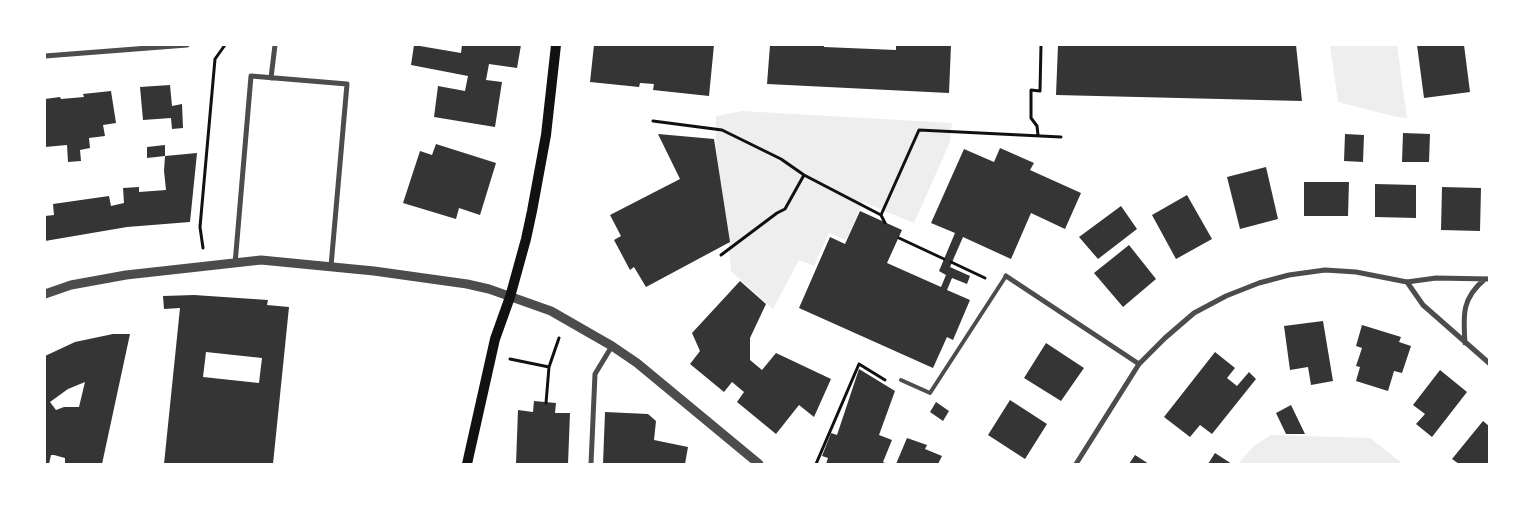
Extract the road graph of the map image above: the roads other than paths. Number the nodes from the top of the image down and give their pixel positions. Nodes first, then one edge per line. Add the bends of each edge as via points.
1 (187, 45) edge
2 (274, 45) edge
3 (556, 45) edge
4 (45, 56) edge
5 (271, 78) junction
6 (235, 264) junction
7 (331, 266) junction
8 (1006, 276) joint
9 (1487, 279) edge
10 (1407, 282) junction
11 (45, 294) edge
12 (510, 297) junction
13 (1465, 342) junction
14 (612, 346) junction
15 (1489, 363) edge
16 (1139, 364) junction
17 (901, 380) road end
18 (468, 464) edge
19 (591, 464) edge
20 (759, 464) edge
21 (1076, 464) edge

1 - 4 street
2 - 5 street
3 - 12 main road via 541,167
5 - 6 street via 251,76
5 - 7 street via 347,84
6 - 7 street via 261,260
6 - 11 street via 126,275 71,285
7 - 12 street via 466,284
8 - 16 street
8 - 17 lane via 930,393
9 - 10 street via 1436,278
9 - 13 street via 1467,300
10 - 13 street via 1423,305
10 - 16 street via 1356,272 1325,270 1289,275 1259,284 1194,313
12 - 14 street via 551,311
12 - 18 main road via 495,339
13 - 15 street
14 - 19 street via 595,374
14 - 20 street
16 - 21 street

